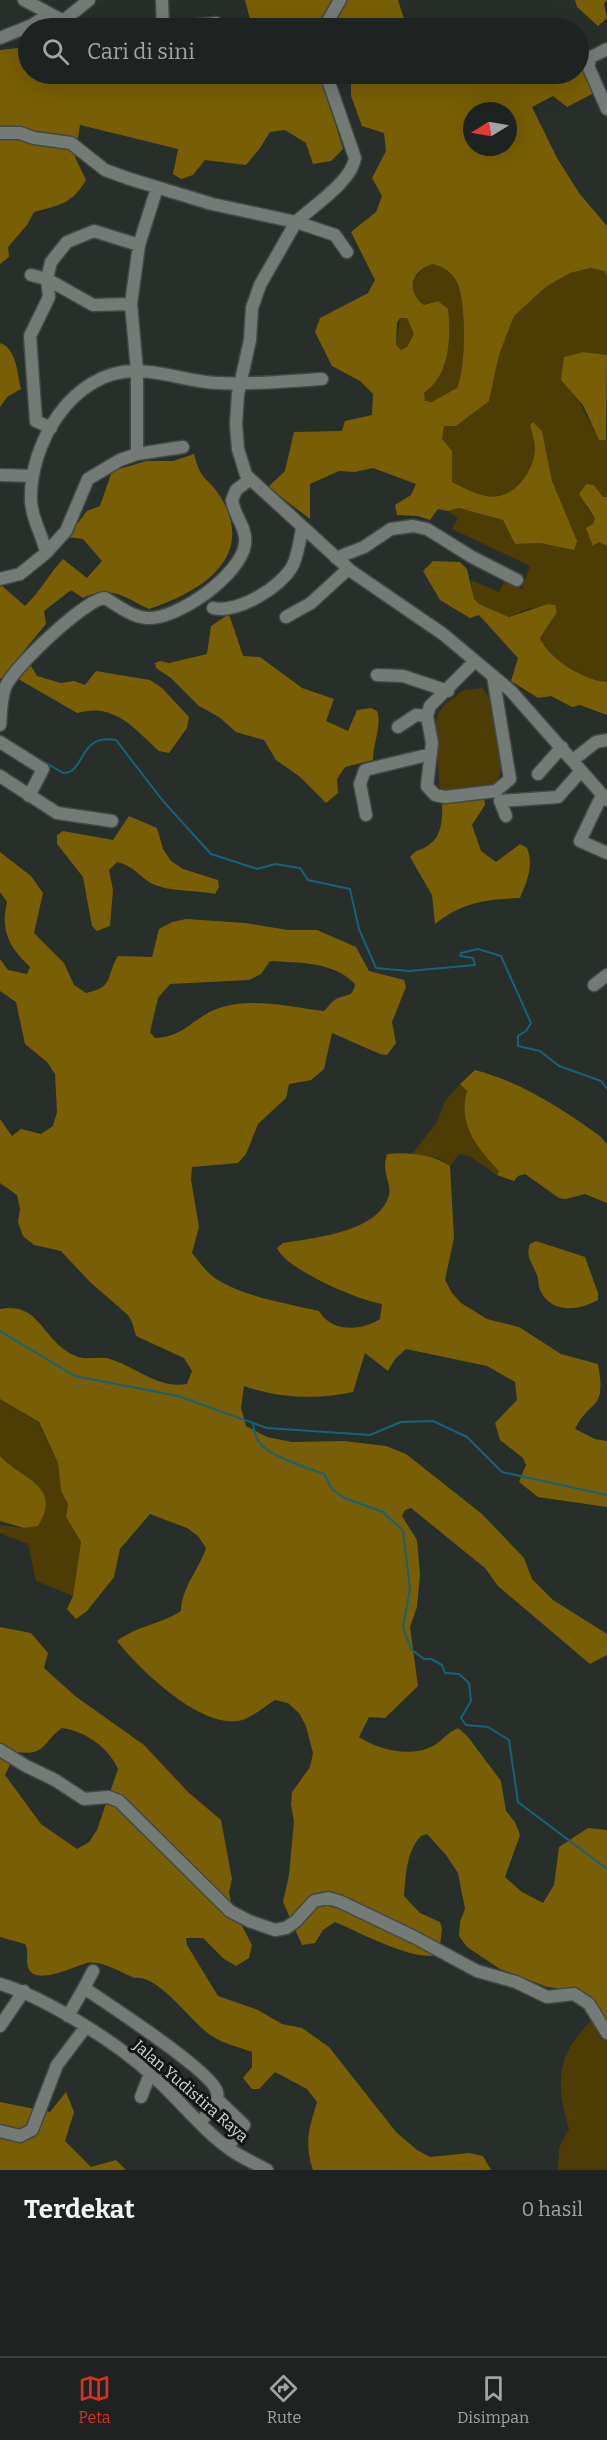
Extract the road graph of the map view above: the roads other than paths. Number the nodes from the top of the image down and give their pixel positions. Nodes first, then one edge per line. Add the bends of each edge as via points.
1 (24, 0) edge
2 (89, 0) edge
3 (162, 0) edge
4 (340, 0) edge
5 (49, 14) junction
6 (43, 18) edge
7 (57, 18) edge
8 (67, 18) edge
9 (163, 18) edge
10 (330, 18) edge
11 (18, 31) edge
12 (0, 38) edge
13 (607, 49) edge
14 (589, 63) edge
15 (589, 68) edge
16 (329, 84) edge
17 (607, 109) edge
18 (0, 133) edge
19 (157, 188) junction
20 (296, 222) junction
21 (139, 245) junction
22 (347, 252) dead end
23 (31, 275) dead end
24 (47, 279) junction
25 (131, 304) junction
26 (136, 370) junction
27 (322, 379) dead end
28 (241, 384) junction
29 (51, 428) junction
30 (183, 447) dead end
31 (137, 454) junction
32 (0, 475) edge
33 (32, 476) junction
34 (249, 480) junction
35 (302, 528) junction
36 (46, 554) junction
37 (336, 558) junction
38 (348, 569) junction
39 (0, 579) edge
40 (517, 580) dead end
41 (213, 608) dead end
42 (286, 617) dead end
43 (474, 662) junction
44 (377, 675) dead end
45 (493, 676) junction
46 (448, 691) junction
47 (427, 716) junction
48 (0, 725) edge
49 (398, 727) dead end
50 (607, 741) edge
51 (0, 742) edge
52 (562, 747) junction
53 (431, 754) junction
54 (573, 760) junction
55 (581, 771) junction
56 (538, 774) dead end
57 (0, 776) edge
58 (500, 795) junction
59 (28, 796) junction
60 (604, 797) edge
61 (366, 815) dead end
62 (506, 816) dead end
63 (112, 820) dead end
64 (607, 853) edge
65 (607, 975) edge
66 (594, 985) dead end
67 (0, 1750) edge
68 (93, 1971) dead end
69 (0, 1984) edge
70 (84, 1988) junction
71 (24, 1991) junction
72 (68, 2016) junction
73 (0, 2026) edge
74 (86, 2028) junction
75 (607, 2033) edge
76 (150, 2073) junction
77 (141, 2097) dead end
78 (217, 2099) junction
79 (200, 2123) junction
80 (0, 2131) edge
81 (228, 2147) junction
82 (267, 2170) edge

1 - 5 street
2 - 8 street
3 - 9 street
4 - 10 street
5 - 6 street
5 - 7 street
11 - 12 street
13 - 14 street via 591,57
15 - 17 street
16 - 20 street via 354,165 347,177
18 - 19 street via 71,143 105,170
19 - 20 street
19 - 21 street
20 - 22 street via 335,235
20 - 28 street via 255,297
21 - 24 street via 98,231 78,236 67,242 51,262
21 - 25 street
23 - 24 street
24 - 25 street via 93,305
24 - 29 street via 49,297 30,336 30,351 36,420
25 - 26 street
26 - 28 street
26 - 29 street via 100,379 66,405
26 - 31 street
27 - 28 street
28 - 34 street via 236,424 241,462
29 - 33 street
30 - 31 street
31 - 36 street via 88,479 66,531
32 - 33 street
33 - 36 street via 33,516
34 - 35 street
34 - 48 street via 236,490 232,500 244,527 245,542 242,556 231,571 165,616 138,617 105,598 90,603 24,662 5,686
35 - 37 street
35 - 41 street via 292,566 275,585 252,600
36 - 39 street via 30,568
37 - 38 street
37 - 40 street via 364,547 392,529 413,526 427,529
38 - 42 street via 311,603
38 - 43 street via 422,618
43 - 45 street
43 - 46 street
44 - 46 street via 403,676
45 - 52 street
45 - 58 street via 510,773
46 - 47 street via 433,702
47 - 49 street via 416,715
47 - 53 street
50 - 54 street via 596,742
51 - 59 street via 43,769
52 - 54 street
52 - 56 street
53 - 58 street via 426,781 435,795
53 - 61 street via 365,770 360,784
54 - 55 street
55 - 58 street via 558,797
55 - 60 street
57 - 59 street
58 - 62 street
59 - 63 street via 57,813
60 - 64 street via 577,839
65 - 66 street
67 - 75 street via 84,1799 108,1797 119,1801 230,1911 249,1921 275,1930 286,1928 314,1901 322,1898 341,1902 477,1971 516,1982 547,1997 574,1994 589,2004
68 - 70 street
69 - 71 street, Jalan Yudistira Raya
70 - 72 street
70 - 78 street via 213,2083
71 - 72 street, Jalan Yudistira Raya
71 - 73 street
72 - 74 street, Jalan Yudistira Raya
74 - 76 street, Jalan Yudistira Raya
74 - 80 street via 57,2065 32,2130 20,2136
76 - 77 street
76 - 79 street, Jalan Yudistira Raya
78 - 79 street
78 - 81 street via 244,2125
79 - 81 street, Jalan Yudistira Raya
81 - 82 street, Jalan Yudistira Raya

